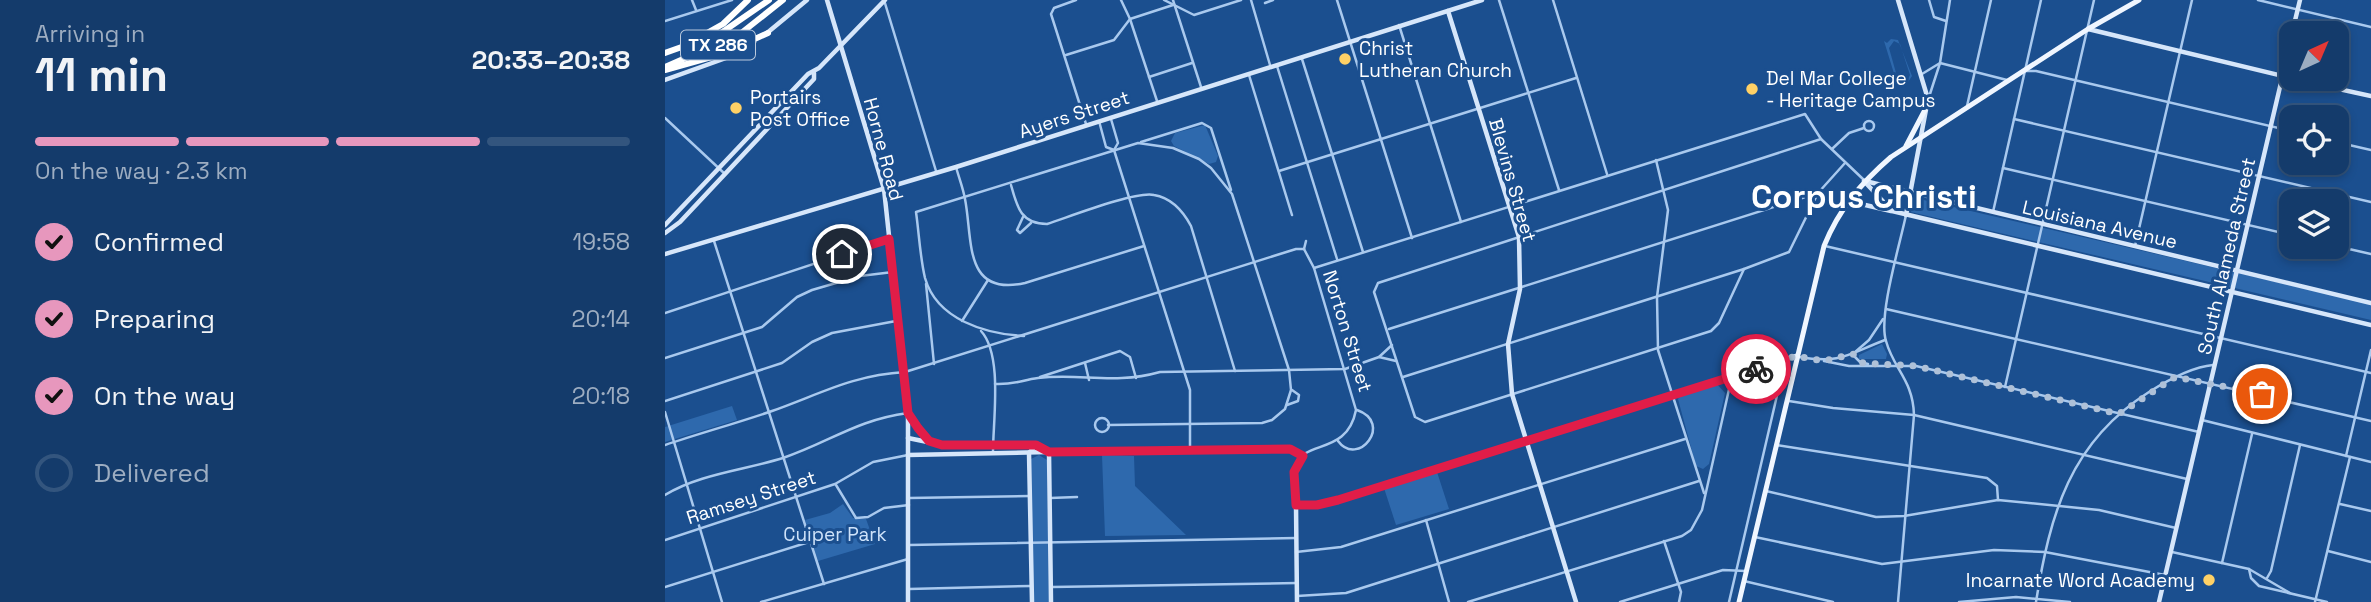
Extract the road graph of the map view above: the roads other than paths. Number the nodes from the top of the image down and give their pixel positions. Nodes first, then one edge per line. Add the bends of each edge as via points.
1 (692, 0) edge
2 (732, 0) edge
3 (748, 0) edge
4 (769, 0) edge
5 (783, 0) edge
6 (807, 0) edge
7 (827, 0) edge
8 (885, 0) edge
9 (1076, 0) edge
10 (1121, 0) edge
11 (1164, 0) edge
12 (1173, 0) edge
13 (1241, 0) edge
14 (1251, 0) edge
15 (1273, 0) edge
16 (1337, 0) edge
17 (1482, 0) edge
18 (1499, 0) edge
19 (1553, 0) edge
20 (1898, 0) edge
21 (1929, 0) edge
22 (1950, 0) edge
23 (1991, 0) edge
24 (2041, 0) edge
25 (2094, 0) edge
26 (2139, 0) edge
27 (2192, 0) edge
28 (2258, 0) edge
29 (2300, 0) edge
30 (1471, 2) edge
31 (1265, 3) dead end
32 (1173, 5) junction
33 (2298, 9) junction
34 (1448, 11) junction
35 (696, 12) junction
36 (1131, 19) junction
37 (665, 21) edge
38 (1946, 21) junction
39 (2295, 21) edge
40 (1399, 25) junction
41 (2371, 27) edge
42 (2088, 29) junction
43 (768, 33) junction
44 (1349, 41) junction
45 (841, 46) junction
46 (682, 48) junction
47 (2181, 51) junction
48 (665, 53) edge
49 (1065, 55) junction
50 (1301, 56) junction
51 (1940, 62) junction
52 (1193, 63) junction
53 (1273, 64) junction
54 (665, 68) edge
55 (1975, 71) junction
56 (2025, 71) junction
57 (1248, 72) junction
58 (814, 73) junction
59 (1922, 74) junction
60 (2279, 75) edge
61 (1149, 77) junction
62 (1576, 78) junction
63 (665, 80) edge
64 (2074, 80) junction
65 (2010, 81) junction
66 (1201, 87) junction
67 (2279, 90) edge
68 (2349, 91) edge
69 (1527, 94) junction
70 (2371, 96) edge
71 (1157, 102) junction
72 (1928, 102) junction
73 (2169, 103) junction
74 (1479, 108) junction
75 (1966, 109) junction
76 (1110, 116) junction
77 (665, 118) edge
78 (2014, 119) junction
79 (1099, 120) junction
80 (1086, 124) junction
81 (1430, 125) junction
82 (2271, 126) junction
83 (1864, 128) dead end
84 (2279, 128) edge
85 (2063, 130) junction
86 (1922, 138) junction
87 (1381, 139) junction
88 (1821, 139) junction
89 (1138, 143) junction
90 (2349, 145) edge
91 (1905, 148) junction
92 (1832, 149) junction
93 (1114, 150) junction
94 (2371, 150) edge
95 (2157, 152) junction
96 (1332, 155) junction
97 (1656, 160) junction
98 (1307, 163) junction
99 (1845, 163) junction
100 (956, 167) junction
101 (719, 168) junction
102 (2003, 168) junction
103 (1279, 171) junction
104 (936, 172) junction
105 (725, 174) junction
106 (1608, 175) junction
107 (2259, 176) junction
108 (2052, 179) junction
109 (1864, 180) junction
110 (1010, 184) junction
111 (884, 189) junction
112 (1665, 190) junction
113 (1559, 191) junction
114 (1818, 193) junction
115 (1911, 193) junction
116 (1232, 194) junction
117 (965, 197) junction
118 (1131, 198) junction
119 (1848, 201) junction
120 (2146, 201) junction
121 (2371, 202) edge
122 (1510, 207) junction
123 (1892, 211) junction
124 (1993, 213) junction
125 (1292, 215) dead end
126 (1906, 215) junction
127 (1023, 217) junction
128 (1031, 223) junction
129 (1461, 223) junction
130 (665, 225) edge
131 (2042, 225) junction
132 (2247, 225) junction
133 (2279, 232) edge
134 (665, 233) edge
135 (1519, 237) junction
136 (1412, 238) junction
137 (889, 239) junction
138 (714, 241) junction
139 (1306, 241) dead end
140 (1666, 242) junction
141 (1144, 246) junction
142 (1824, 246) junction
143 (2038, 246) junction
144 (2135, 247) junction
145 (1304, 249) junction
146 (2349, 249) edge
147 (1363, 252) junction
148 (2371, 254) edge
149 (665, 256) edge
150 (1337, 260) junction
151 (1897, 262) junction
152 (1254, 263) junction
153 (1314, 268) junction
154 (1744, 270) junction
155 (2238, 270) junction
156 (893, 272) junction
157 (1206, 278) junction
158 (926, 280) junction
159 (988, 280) junction
160 (1520, 289) junction
161 (730, 291) junction
162 (1160, 293) junction
163 (2233, 293) junction
164 (2027, 294) junction
165 (1657, 297) junction
166 (2371, 303) edge
167 (1886, 309) junction
168 (665, 313) edge
169 (1883, 319) junction
170 (900, 321) junction
171 (962, 321) junction
172 (2371, 325) edge
173 (1388, 329) junction
174 (981, 331) junction
175 (743, 333) junction
176 (1024, 336) junction
177 (2221, 338) junction
178 (2017, 340) junction
179 (1885, 341) junction
180 (1508, 344) junction
181 (1392, 345) junction
182 (991, 347) junction
183 (1658, 350) junction
184 (2371, 350) edge
185 (1853, 354) junction
186 (1796, 356) junction
187 (665, 358) edge
188 (1379, 358) junction
189 (1397, 361) junction
190 (1824, 361) junction
191 (1085, 363) junction
192 (1775, 363) junction
193 (935, 364) junction
194 (1872, 364) junction
195 (1899, 364) junction
196 (2214, 365) junction
197 (1345, 369) junction
198 (1289, 370) junction
199 (1184, 371) junction
200 (1235, 371) junction
201 (905, 372) junction
202 (2365, 372) junction
203 (755, 373) junction
204 (2371, 373) edge
205 (1732, 376) junction
206 (1403, 377) junction
207 (2175, 377) junction
208 (1038, 378) junction
209 (1136, 378) junction
210 (1089, 380) junction
211 (995, 384) junction
212 (2210, 384) junction
213 (2005, 387) junction
214 (1291, 390) junction
215 (1512, 394) junction
216 (1673, 394) junction
217 (1786, 400) junction
218 (665, 401) edge
219 (1287, 405) junction
220 (1356, 410) junction
221 (665, 412) edge
222 (768, 412) junction
223 (908, 413) junction
224 (2119, 414) junction
225 (1915, 415) junction
226 (2355, 417) junction
227 (2202, 420) junction
228 (2371, 421) edge
229 (1190, 424) junction
230 (1108, 425) dead end
231 (2199, 432) junction
232 (2252, 434) junction
233 (908, 438) junction
234 (1685, 439) junction
235 (929, 441) junction
236 (1525, 441) junction
237 (674, 442) junction
238 (1338, 442) junction
239 (665, 445) edge
240 (993, 445) junction
241 (1036, 445) junction
242 (1776, 445) junction
243 (2300, 445) junction
244 (993, 452) junction
245 (1049, 452) junction
246 (1190, 452) junction
247 (1030, 453) junction
248 (2082, 454) junction
249 (908, 455) junction
250 (1303, 456) junction
251 (2348, 456) junction
252 (783, 457) junction
253 (2371, 462) edge
254 (1909, 464) junction
255 (2188, 479) junction
256 (1699, 481) junction
257 (835, 484) junction
258 (1539, 484) junction
259 (688, 485) junction
260 (1765, 491) junction
261 (1705, 494) junction
262 (665, 495) edge
263 (1030, 496) junction
264 (1077, 497) dead end
265 (909, 498) junction
266 (1049, 498) junction
267 (796, 499) junction
268 (1998, 500) junction
269 (2339, 503) junction
270 (2057, 504) junction
271 (909, 505) junction
272 (1296, 505) junction
273 (2371, 511) edge
274 (1904, 516) junction
275 (1426, 520) junction
276 (1553, 527) junction
277 (701, 528) junction
278 (2176, 528) junction
279 (1755, 537) junction
280 (1296, 538) junction
281 (665, 540) edge
282 (1664, 541) junction
283 (809, 542) junction
284 (1031, 542) junction
285 (1050, 542) junction
286 (909, 545) junction
287 (2171, 551) junction
288 (2328, 551) junction
289 (1296, 552) junction
290 (2045, 552) junction
291 (908, 559) junction
292 (2371, 562) edge
293 (1901, 563) junction
294 (2222, 563) junction
295 (1437, 564) junction
296 (2249, 569) junction
297 (1736, 570) junction
298 (715, 571) junction
299 (1567, 571) junction
300 (1746, 571) junction
301 (2165, 575) junction
302 (2267, 578) junction
303 (1744, 581) junction
304 (1297, 583) junction
305 (824, 584) junction
306 (1677, 584) junction
307 (1031, 586) junction
308 (665, 587) edge
309 (1051, 587) junction
310 (908, 589) junction
311 (2290, 593) junction
312 (1297, 599) edge
313 (2036, 600) edge
314 (2315, 601) edge
315 (722, 602) edge
316 (761, 602) edge
317 (908, 602) edge
318 (1031, 602) edge
319 (1051, 602) edge
320 (1449, 602) edge
321 (1468, 602) edge
322 (1576, 602) edge
323 (1620, 602) edge
324 (1679, 602) edge
325 (1729, 602) edge
326 (1739, 602) edge
327 (1833, 602) edge
328 (1898, 602) edge
329 (1959, 602) edge
330 (2070, 602) edge
331 (2159, 602) edge
332 (2327, 602) edge

1 - 35 street
2 - 35 street
3 - 46 highway via 723,24
4 - 46 highway, TX 286 via 721,33
5 - 54 highway, TX 286 via 740,34
6 - 43 main road
7 - 45 main road, Horne Road
8 - 45 main road
8 - 104 street
9 - 49 street via 1051,10
10 - 36 street
11 - 32 street
12 - 32 street
13 - 32 street via 1194,15
14 - 53 street, Norton Street
15 - 31 street
16 - 44 street
17 - 30 main road, Ayers Street
18 - 69 street
19 - 62 street
20 - 59 main road
21 - 38 street via 1934,17
22 - 38 street
23 - 55 street
24 - 56 street
25 - 42 street
26 - 42 main road
27 - 47 street
28 - 33 street
29 - 33 main road
30 - 34 main road, Ayers Street
32 - 36 street
32 - 52 street
33 - 39 main road
33 - 41 street
34 - 40 main road, Ayers Street
34 - 74 main road, Blevins Street
35 - 37 street
36 - 49 street via 1115,40
36 - 61 street
38 - 51 street
40 - 44 main road, Ayers Street
40 - 81 street
42 - 47 main road
42 - 56 main road
42 - 64 street
43 - 54 highway via 722,54
43 - 63 main road via 726,58
44 - 50 main road, Ayers Street
44 - 87 street
45 - 58 main road
45 - 111 main road, Horne Road
46 - 48 highway, TX 286
47 - 60 main road
47 - 73 street
49 - 80 street
50 - 53 main road, Ayers Street
50 - 96 street
51 - 55 street
51 - 59 street
51 - 72 street
52 - 61 street
52 - 66 street
53 - 57 main road, Ayers Street
53 - 98 street, Norton Street
55 - 65 street
55 - 75 street
56 - 64 street
56 - 65 main road
56 - 78 street
57 - 66 main road, Ayers Street
57 - 103 street
58 - 101 main road via 808,74
58 - 105 main road via 814,79
59 - 72 main road
61 - 71 street
62 - 69 street
62 - 106 street
64 - 73 street
64 - 85 street
65 - 75 main road
66 - 71 main road, Ayers Street
67 - 82 main road, South Alameda Street
68 - 70 main road
69 - 74 street
69 - 113 street
71 - 76 main road, Ayers Street
72 - 86 main road
72 - 91 main road
73 - 82 street
73 - 95 street
74 - 81 street
74 - 122 main road, Blevins Street
75 - 86 main road
76 - 79 main road, Ayers Street
76 - 93 street via 1118,143
77 - 101 street
78 - 85 street
78 - 102 street
79 - 80 main road, Ayers Street
79 - 93 street via 1106,147
80 - 100 main road, Ayers Street
81 - 87 street
81 - 129 street
82 - 84 street
82 - 107 main road, South Alameda Street
83 - 92 street via 1849,133
85 - 95 street
85 - 108 street
86 - 91 main road
86 - 115 main road
87 - 96 street
87 - 136 street
88 - 92 street
88 - 97 street via 1805,114
88 - 112 street
89 - 93 street
89 - 116 street via 1173,148 1199,159
89 - 116 street via 1207,124
90 - 94 street
91 - 109 main road
92 - 99 street
93 - 110 street
93 - 118 street
95 - 107 street
95 - 120 street
96 - 98 street
96 - 147 street
97 - 106 street
97 - 112 street
98 - 103 street
98 - 150 street, Norton Street
99 - 109 street
99 - 114 street
100 - 104 main road, Ayers Street
100 - 117 street
101 - 105 street
101 - 130 main road
102 - 108 street
102 - 124 street
103 - 125 street
104 - 111 main road, Ayers Street
105 - 134 main road
106 - 113 street
107 - 121 street
107 - 132 main road, South Alameda Street
108 - 120 street
108 - 131 street
109 - 115 main road, Louisiana Avenue
109 - 119 main road
109 - 123 main road
110 - 117 street
110 - 127 street
111 - 137 main road, Horne Road
111 - 138 main road, Ayers Street
112 - 135 street
112 - 140 street
113 - 122 street
114 - 140 street
114 - 154 street via 1789,252
115 - 124 main road, Louisiana Avenue
115 - 126 main road
116 - 152 street
117 - 158 street via 916,212
117 - 159 street via 972,256
118 - 128 street via 1047,224
118 - 141 street
118 - 157 street via 1152,194 1179,208 1191,226
119 - 123 main road, Louisiana Avenue
119 - 142 main road
120 - 132 street
120 - 144 street
122 - 129 street
122 - 135 main road, Blevins Street
123 - 126 main road, Louisiana Avenue
124 - 131 main road, Louisiana Avenue
126 - 143 main road, Louisiana Avenue
126 - 151 street
127 - 128 street
127 - 128 street via 1017,230 1020,233
129 - 136 street
131 - 143 street
131 - 144 main road, Louisiana Avenue
132 - 133 street
132 - 155 main road, South Alameda Street
135 - 160 main road, Blevins Street
135 - 173 street via 1378,283 1374,292
136 - 147 street
137 - 156 main road, Horne Road
137 - 161 street
138 - 149 main road, Ayers Street
138 - 161 street
139 - 145 street
140 - 160 street
140 - 165 street
141 - 159 street via 1010,286
141 - 162 street
142 - 151 street
142 - 186 main road
143 - 163 main road, Louisiana Avenue
143 - 164 street
144 - 155 main road, Louisiana Avenue
145 - 152 street
145 - 153 street, Norton Street
146 - 148 street
147 - 150 street
150 - 153 street
151 - 164 street
151 - 167 street
152 - 157 street
152 - 198 street
153 - 197 street, Norton Street
154 - 165 street
154 - 183 street via 1711,331
155 - 163 main road, South Alameda Street
155 - 166 main road, Louisiana Avenue
156 - 170 main road, Horne Road
156 - 175 street via 812,290 762,327
157 - 162 street
157 - 200 street
158 - 171 street via 934,295
158 - 193 street
159 - 171 street
160 - 173 street
160 - 180 main road, Blevins Street
161 - 168 street
161 - 175 street
162 - 176 street
162 - 199 street
163 - 172 main road, Louisiana Avenue
163 - 177 main road, South Alameda Street
164 - 177 street
164 - 178 street
165 - 180 street
165 - 183 street
167 - 169 street
167 - 178 street
169 - 179 street
169 - 185 street
170 - 201 main road, Horne Road
170 - 203 street via 832,333 782,363
171 - 174 street
173 - 181 street
174 - 176 street
174 - 182 street
175 - 187 street
175 - 203 street
176 - 182 street
177 - 196 main road, South Alameda Street
177 - 202 street
178 - 207 street
178 - 213 street
179 - 185 street
179 - 195 street
180 - 206 street
180 - 215 main road, Blevins Street
181 - 188 street
181 - 189 street
182 - 193 street
182 - 211 street
183 - 215 street
183 - 216 street
184 - 202 street
185 - 190 street
185 - 194 street via 1860,362
186 - 190 street
186 - 192 main road
186 - 217 main road
188 - 189 street
188 - 197 street
189 - 206 street
190 - 194 street
191 - 208 street
191 - 209 street via 1127,352
191 - 210 street
192 - 205 main road
192 - 297 street via 1782,374
193 - 201 street
194 - 195 street
195 - 213 street
195 - 225 street via 1911,390
196 - 207 street
196 - 212 main road, South Alameda Street
197 - 198 street
197 - 220 street, Norton Street
198 - 200 street
198 - 214 street
199 - 200 street
199 - 209 street
199 - 229 street
201 - 222 street via 835,384
201 - 223 main road, Horne Road
202 - 204 street
202 - 226 street
203 - 218 street
203 - 222 street
205 - 216 main road
205 - 261 street
206 - 215 street via 1415,417 1425,422
207 - 212 street
207 - 224 street
208 - 210 street
208 - 211 street via 1016,385
209 - 210 street
211 - 240 street
212 - 226 street
212 - 227 main road, South Alameda Street
213 - 224 street
214 - 219 street
214 - 219 street via 1299,395 1298,401
215 - 236 main road, Blevins Street
216 - 234 street
216 - 236 main road
217 - 225 street
217 - 242 main road
219 - 229 street via 1262,423
220 - 238 street, Norton Street
220 - 238 street via 1370,419 1371,438 1354,450
221 - 237 street
222 - 237 street
222 - 252 street
223 - 233 main road, Horne Road
223 - 235 main road
223 - 252 street via 876,418
224 - 231 street
224 - 248 street
225 - 248 street
225 - 254 street
226 - 228 street
226 - 251 street
227 - 231 main road, South Alameda Street
227 - 232 street
229 - 230 street
229 - 246 street
231 - 255 main road, South Alameda Street
232 - 243 street
232 - 294 street
233 - 235 main road, Ramsey Street
233 - 249 main road, Horne Road
234 - 256 street
234 - 258 street
235 - 240 main road, Ramsey Street via 947,446
236 - 258 main road, Blevins Street
236 - 272 main road via 1338,500
237 - 239 street
237 - 259 street
238 - 250 street
240 - 241 main road, Ramsey Street
240 - 244 street
241 - 245 main road, Ramsey Street
241 - 247 main road
242 - 254 street via 1880,464
242 - 260 main road
243 - 251 street
243 - 302 street
244 - 247 main road, Ramsey Street
244 - 249 main road, Ramsey Street
245 - 246 street, Ramsey Street
245 - 247 main road, Ramsey Street
245 - 266 main road
246 - 250 street, Ramsey Street via 1290,449
247 - 263 main road
248 - 255 street
248 - 270 street
249 - 257 street, Ramsey Street via 873,462
249 - 265 main road, Horne Road
250 - 272 street via 1294,472
251 - 253 street
251 - 269 street
252 - 259 street
252 - 267 street
254 - 268 street via 1987,478 1997,486
254 - 274 street
255 - 278 main road, South Alameda Street
256 - 261 street
256 - 276 street
257 - 267 street, Ramsey Street
257 - 271 street via 856,518
258 - 275 street
258 - 276 main road, Blevins Street
259 - 262 street
259 - 277 street
260 - 274 street via 1876,517
260 - 279 main road
261 - 282 street via 1691,530
263 - 265 street
263 - 284 main road
264 - 266 street
265 - 271 main road, Horne Road
266 - 285 main road
267 - 277 street, Ramsey Street
267 - 283 street
268 - 270 street
268 - 274 street
269 - 273 street
269 - 288 street
270 - 278 street
270 - 290 street
271 - 286 main road, Horne Road
272 - 280 main road
274 - 293 street
275 - 289 street via 1341,547
275 - 295 street
276 - 295 street
276 - 299 main road, Blevins Street
277 - 281 street, Ramsey Street
277 - 298 street
278 - 287 main road, South Alameda Street
279 - 293 street via 1865,561
279 - 300 main road
280 - 285 street
280 - 289 main road
282 - 299 street
282 - 306 street
283 - 298 street
283 - 305 street
284 - 285 street
284 - 286 street
284 - 307 main road
285 - 309 main road
286 - 291 main road, Horne Road
287 - 294 street
287 - 301 main road, South Alameda Street
288 - 292 street
288 - 314 street
289 - 304 main road
290 - 293 street via 1994,550
290 - 301 street
290 - 313 street
291 - 305 street
291 - 310 main road, Horne Road
293 - 328 street
294 - 296 street
295 - 312 street via 1346,593
295 - 320 street
296 - 302 street
296 - 311 street via 2259,586
297 - 300 street
297 - 306 street
297 - 325 street
298 - 308 street
298 - 315 street
299 - 321 street
299 - 322 main road, Blevins Street
300 - 303 main road
301 - 331 main road, South Alameda Street
302 - 311 street
303 - 326 main road
303 - 327 street
304 - 309 street
304 - 312 main road
305 - 316 street
306 - 323 street
306 - 324 street
307 - 310 street
307 - 318 main road
309 - 319 main road
310 - 317 main road, Horne Road
311 - 314 street
313 - 329 street via 2015,597
313 - 330 street
314 - 332 street

